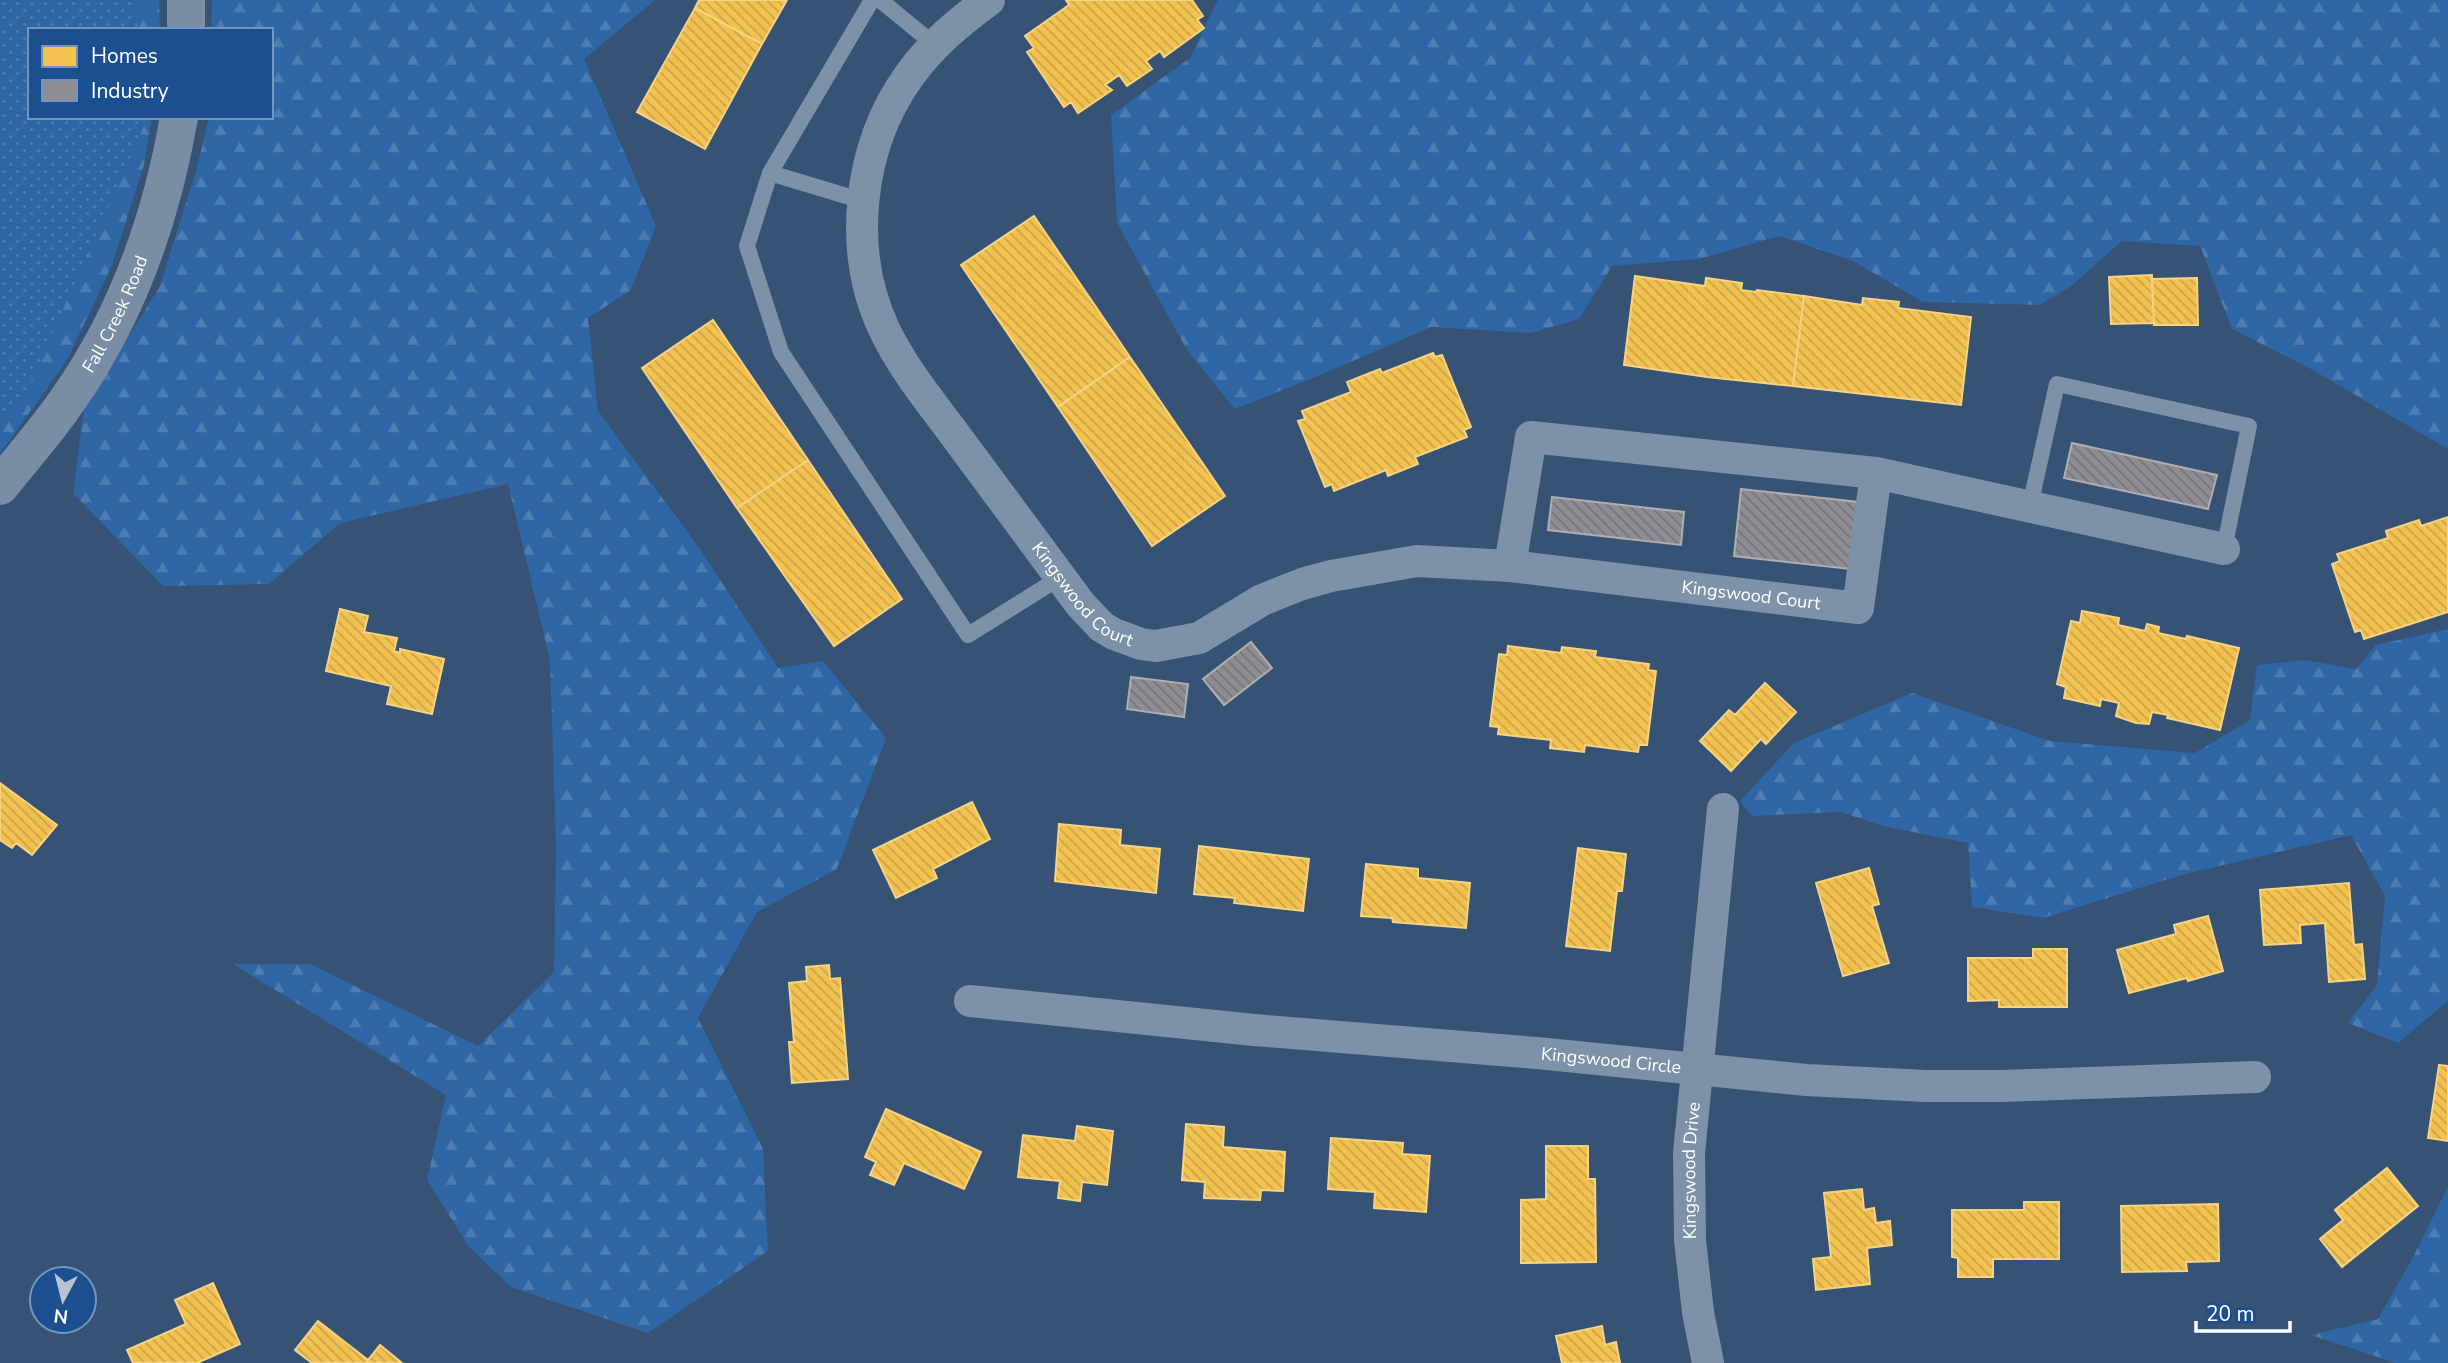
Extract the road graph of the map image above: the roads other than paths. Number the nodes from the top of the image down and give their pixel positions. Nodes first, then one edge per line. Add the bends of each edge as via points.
1 (186, 0) edge
2 (872, 0) edge
3 (880, 0) edge
4 (989, 0) edge
5 (186, 28) edge
6 (935, 44) junction
7 (179, 119) edge
8 (770, 173) junction
9 (863, 201) junction
10 (1876, 474) junction
11 (0, 486) edge
12 (2030, 506) junction
13 (2224, 549) joint
14 (1510, 566) junction
15 (1060, 578) junction
16 (1723, 809) dead end
17 (970, 1001) dead end
18 (1696, 1070) junction
19 (2255, 1077) dead end
20 (1708, 1363) edge

1 - 5 main road
2 - 8 lane
3 - 6 lane
4 - 6 street, Kingswood Court
6 - 9 street, Kingswood Court via 886,115
7 - 11 main road, Fall Creek Road via 154,224 114,320 69,398
8 - 9 lane
8 - 15 lane via 747,246 781,352 968,635
9 - 15 street, Kingswood Court via 867,273 879,316 897,354
10 - 12 street
10 - 14 street via 1531,437
10 - 14 street, Kingswood Court via 1858,608
12 - 13 street
12 - 13 lane via 2057,384 2249,426
14 - 15 street, Kingswood Court via 1417,561 1331,576 1262,600 1199,638 1156,646 1127,640 1102,627
16 - 18 street, Kingswood Drive
17 - 18 street, Kingswood Circle
18 - 19 street, Kingswood Circle via 1926,1086
18 - 20 street, Kingswood Drive via 1689,1220

